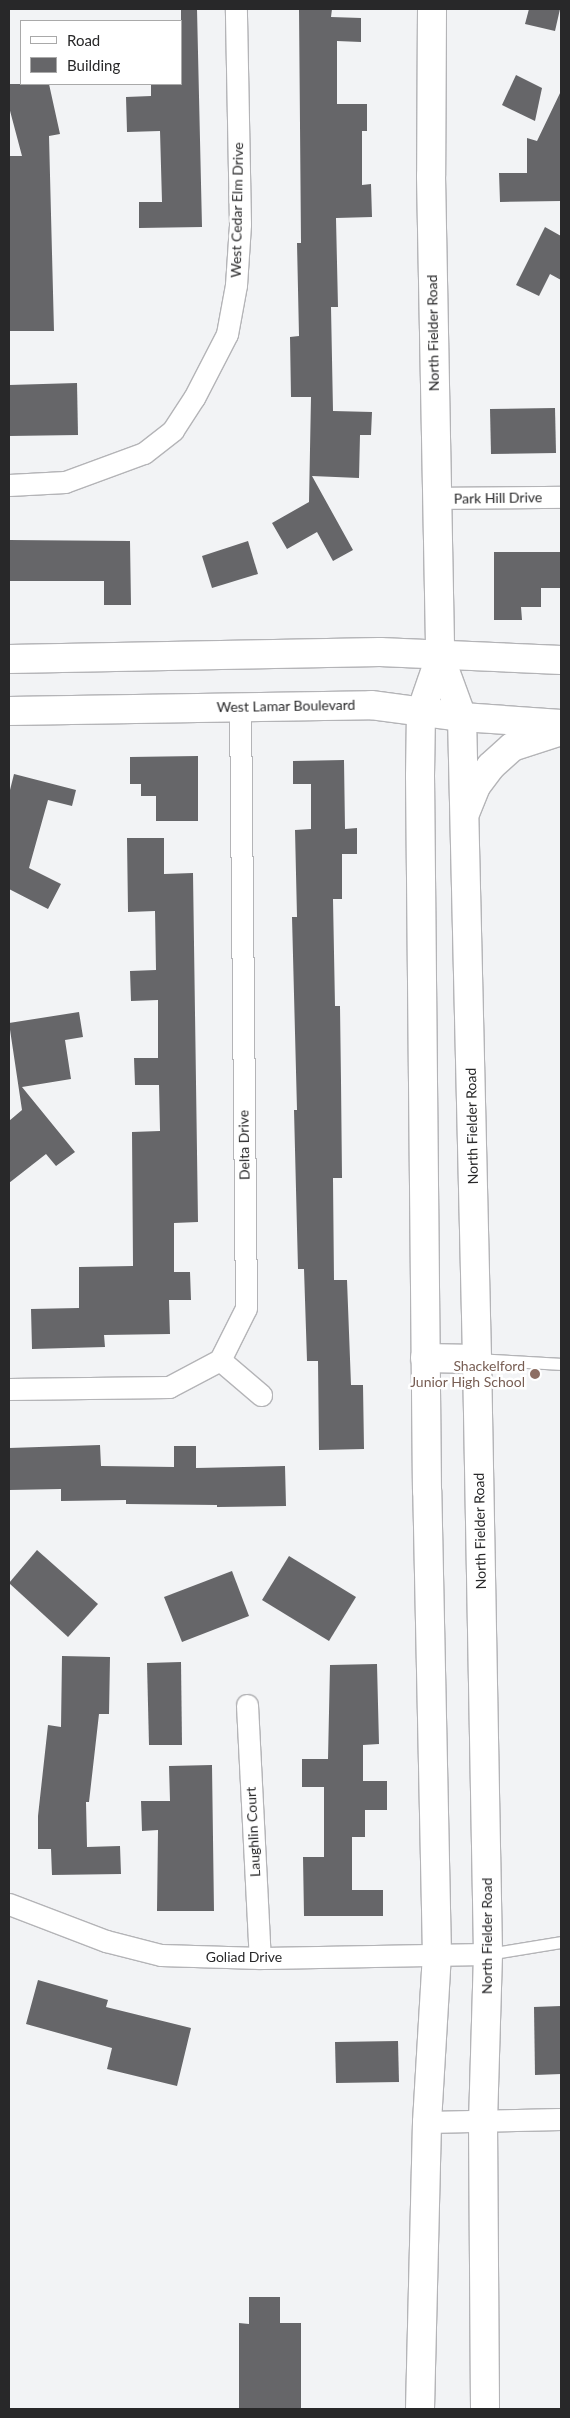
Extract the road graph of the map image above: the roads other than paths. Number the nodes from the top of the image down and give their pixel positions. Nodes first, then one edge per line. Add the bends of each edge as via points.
1 (236, 9) edge
2 (432, 9) edge
3 (9, 484) edge
4 (561, 497) edge
5 (435, 498) junction
6 (440, 657) junction
7 (9, 659) edge
8 (561, 660) edge
9 (240, 706) junction
10 (9, 711) edge
11 (421, 712) junction
12 (462, 717) junction
13 (561, 724) edge
14 (561, 731) edge
15 (465, 814) junction
16 (425, 1358) junction
17 (477, 1359) junction
18 (220, 1360) junction
19 (561, 1364) edge
20 (9, 1389) edge
21 (261, 1395) dead end
22 (247, 1705) dead end
23 (9, 1904) edge
24 (561, 1942) edge
25 (488, 1954) junction
26 (437, 1956) junction
27 (260, 1958) junction
28 (561, 2119) edge
29 (483, 2121) junction
30 (427, 2122) junction
31 (420, 2409) edge
32 (485, 2409) edge

1 - 3 street, West Cedar Elm Drive via 240,224 236,285 227,334 194,398 173,430 144,453 65,482
2 - 5 main road, North Fielder Road
4 - 5 street, Park Hill Drive
5 - 6 main road, North Fielder Road
6 - 7 main road via 380,652
6 - 8 main road
6 - 11 main road, North Fielder Road
6 - 12 main road, North Fielder Road
9 - 10 main road, West Lamar Boulevard
9 - 11 main road, West Lamar Boulevard via 371,705
9 - 18 street, Delta Drive via 246,1308
11 - 12 main road, West Lamar Boulevard
11 - 16 main road, North Fielder Road
12 - 13 main road, West Lamar Boulevard
12 - 15 main road, North Fielder Road
14 - 15 main road via 512,747 492,764 476,786
15 - 17 main road, North Fielder Road
16 - 17 main road
16 - 26 main road, North Fielder Road
17 - 19 lane
17 - 25 main road, North Fielder Road
18 - 20 street via 169,1387
18 - 21 street
22 - 27 street, Laughlin Court
23 - 27 street, Goliad Drive via 106,1941 160,1955
24 - 25 lane
25 - 26 street, Goliad Drive
25 - 29 main road, North Fielder Road
26 - 27 street, Goliad Drive via 338,1954
26 - 30 main road, North Fielder Road
28 - 29 street
29 - 30 street
29 - 32 main road, North Fielder Road
30 - 31 main road, North Fielder Road

